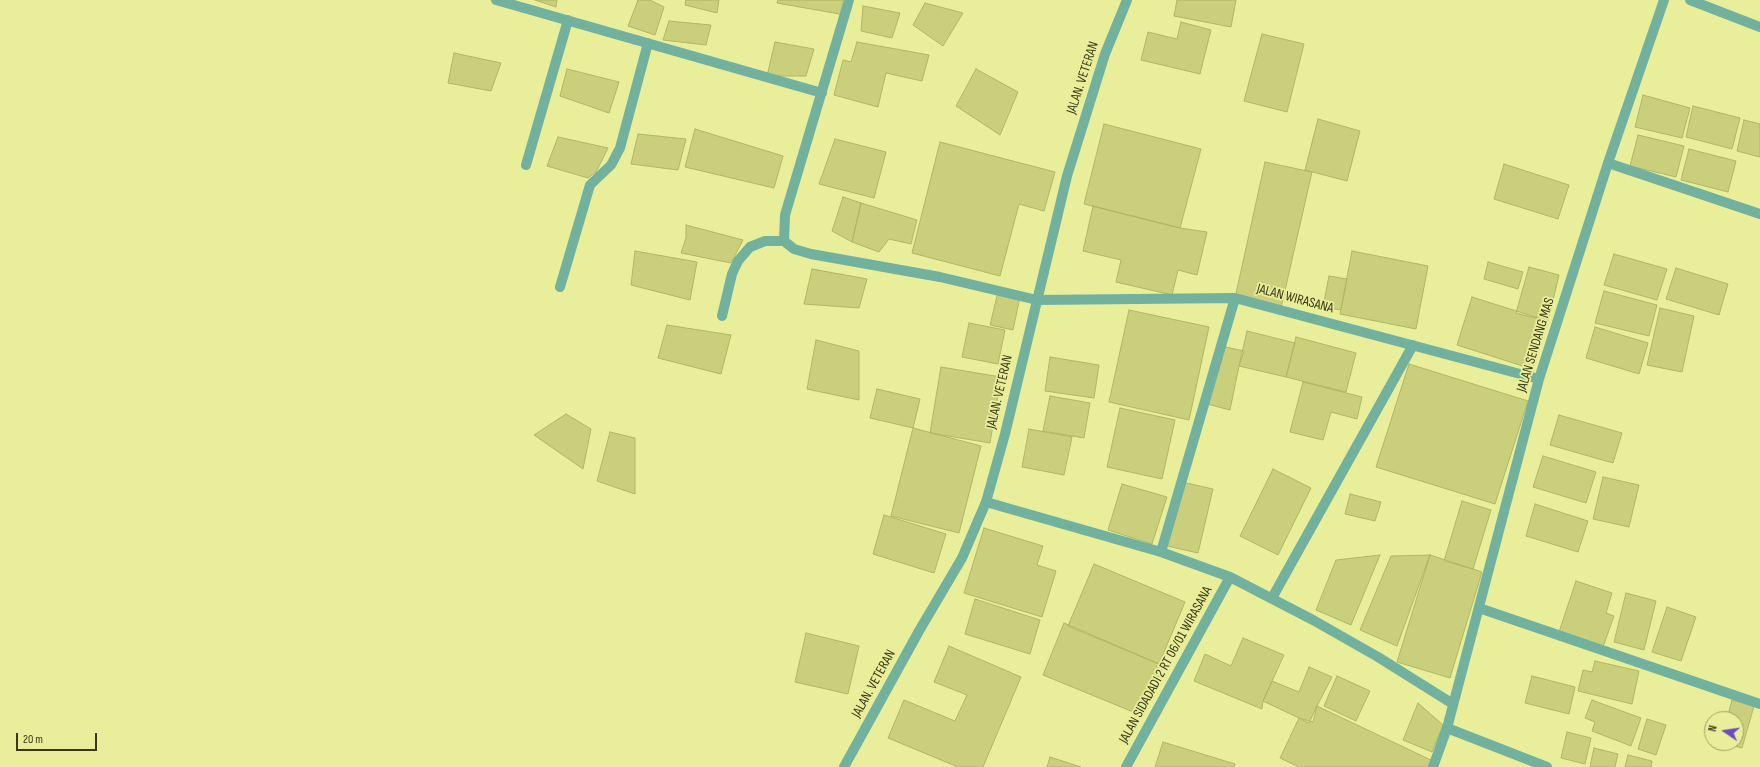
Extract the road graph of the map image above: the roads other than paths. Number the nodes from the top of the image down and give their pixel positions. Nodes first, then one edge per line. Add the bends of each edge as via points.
1 (496, 0) edge
2 (849, 0) edge
3 (1127, 0) edge
4 (1664, 0) edge
5 (1690, 0) edge
6 (568, 20) junction
7 (1760, 27) edge
8 (648, 43) junction
9 (822, 92) junction
10 (1608, 163) junction
11 (526, 164) dead end
12 (1760, 214) edge
13 (784, 241) junction
14 (560, 287) dead end
15 (1235, 298) junction
16 (1037, 300) junction
17 (722, 316) dead end
18 (1413, 345) junction
19 (1539, 379) junction
20 (986, 502) junction
21 (1161, 552) junction
22 (1230, 577) junction
23 (1272, 598) junction
24 (1479, 608) junction
25 (1453, 704) junction
26 (1760, 704) edge
27 (1447, 728) junction
28 (844, 767) edge
29 (1126, 767) edge
30 (1433, 767) edge
31 (1547, 767) edge

1 - 6 street
2 - 9 street
3 - 16 street, JALAN. VETERAN via 1105,54 1067,176
4 - 10 street, JALAN SENDANG MAS
5 - 7 street
6 - 8 street
6 - 11 street
8 - 9 street
8 - 14 street via 620,148 611,165 590,185
9 - 13 street via 785,215
10 - 12 street
10 - 19 street, JALAN SENDANG MAS
13 - 16 street, JALAN WIRASANA via 794,249 811,254 940,277
13 - 17 street via 765,241 750,247 738,260
15 - 16 street, JALAN WIRASANA
15 - 18 street, JALAN WIRASANA
15 - 21 street
16 - 20 street, JALAN. VETERAN
18 - 19 street, JALAN WIRASANA
18 - 23 street
19 - 24 street, JALAN SENDANG MAS
20 - 21 street
20 - 28 street, JALAN. VETERAN via 962,558 918,631
21 - 22 street
22 - 23 street
22 - 29 street, JALAN SIDADADI 2 RT 06/01 WIRASANA
23 - 25 street via 1378,657
24 - 25 street, JALAN SENDANG MAS
24 - 26 street
25 - 27 street, JALAN SENDANG MAS
27 - 30 street, JALAN SENDANG MAS
27 - 31 street

